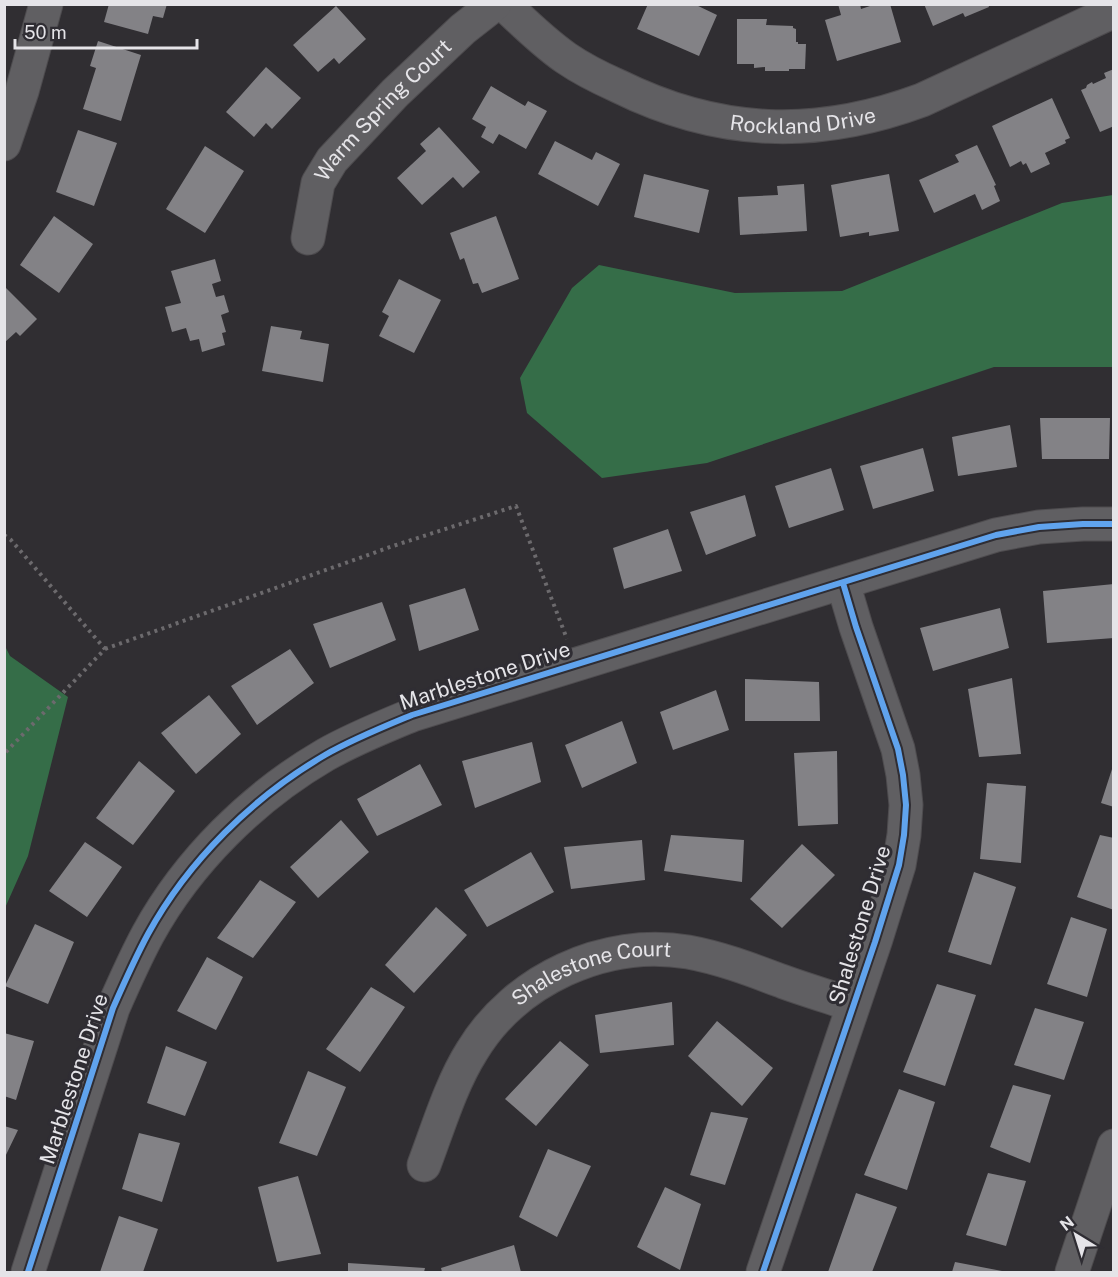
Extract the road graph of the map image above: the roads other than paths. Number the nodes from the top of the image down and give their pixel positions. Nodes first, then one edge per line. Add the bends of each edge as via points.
1 (46, 4) edge
2 (495, 4) edge
3 (504, 4) edge
4 (1113, 10) edge
5 (4, 144) edge
6 (308, 238) dead end
7 (1113, 524) edge
8 (843, 583) junction
9 (853, 1005) junction
10 (1113, 1146) edge
11 (424, 1165) dead end
12 (28, 1272) edge
13 (763, 1272) edge
14 (1072, 1272) edge

1 - 5 street
2 - 6 street, Warm Spring Court via 395,93 332,160 318,183
3 - 4 street, Rockland Drive via 567,58 644,100 727,123 770,127 813,126 894,111
7 - 8 street, Marblestone Drive via 1039,527 996,535
8 - 9 street, Shalestone Drive via 898,749 906,805 899,865
8 - 12 street, Marblestone Drive via 412,715 325,755 261,800 199,861 149,932 113,1008
9 - 11 street, Shalestone Court via 726,961 687,952 631,951 576,964 523,994 481,1037 460,1073
9 - 13 street, Shalestone Drive
10 - 14 street

